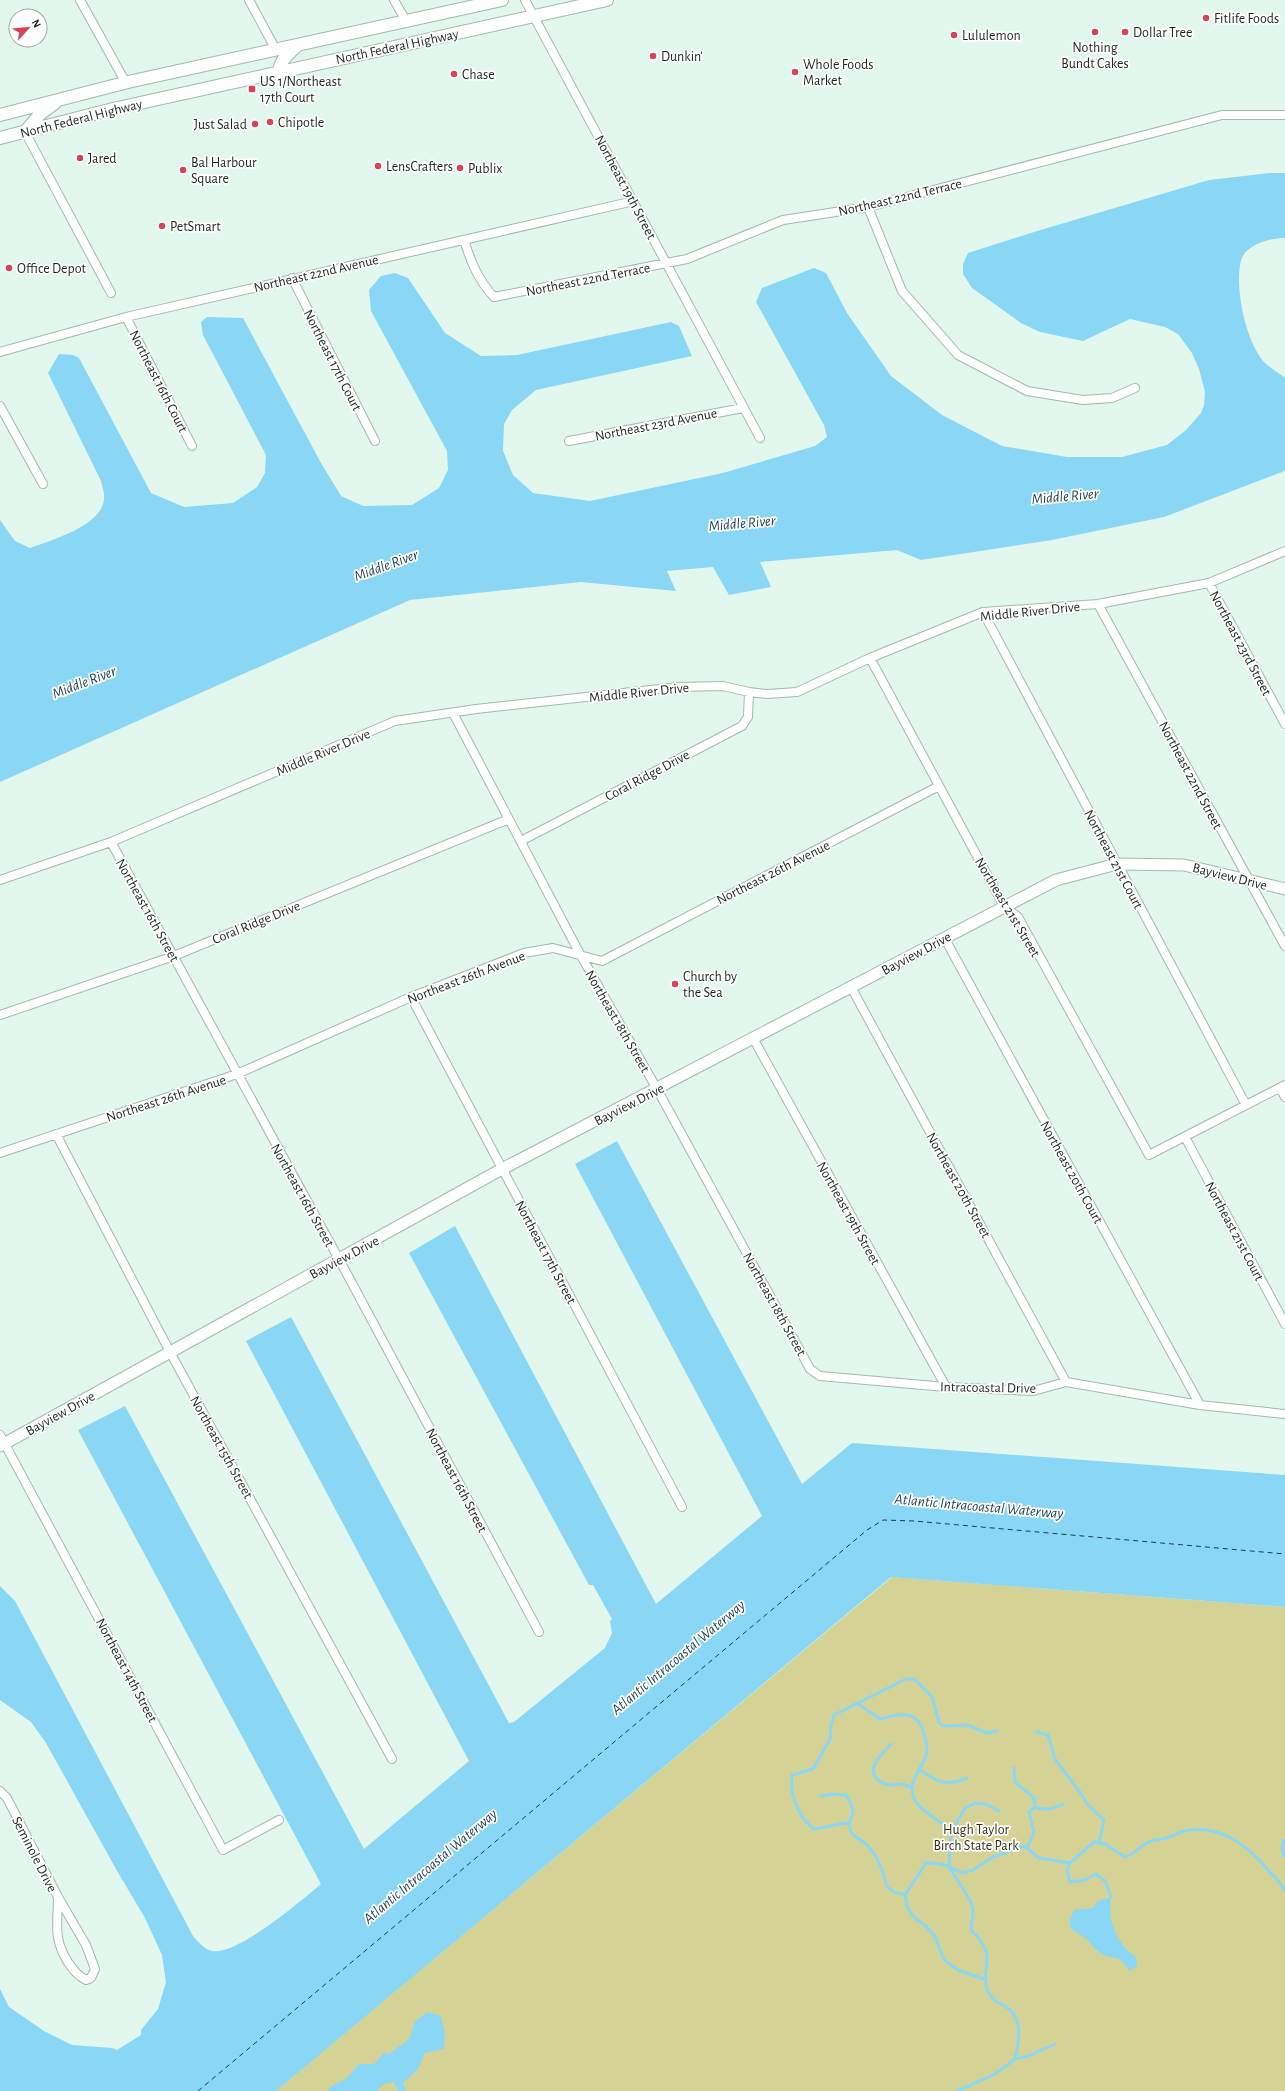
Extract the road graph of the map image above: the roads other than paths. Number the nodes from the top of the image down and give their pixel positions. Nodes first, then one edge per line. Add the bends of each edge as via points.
1 (80, 0) edge
2 (249, 0) edge
3 (394, 0) edge
4 (502, 0) edge
5 (525, 0) edge
6 (607, 0) edge
7 (534, 16) junction
8 (406, 21) junction
9 (298, 45) junction
10 (276, 50) junction
11 (279, 72) junction
12 (126, 83) junction
13 (63, 98) junction
14 (1285, 114) edge
15 (0, 115) edge
16 (25, 132) junction
17 (0, 138) edge
18 (634, 201) junction
19 (868, 207) junction
20 (464, 240) junction
21 (667, 263) junction
22 (292, 278) junction
23 (111, 293) dead end
24 (126, 317) junction
25 (0, 352) edge
26 (1135, 388) dead end
27 (0, 406) edge
28 (743, 408) junction
29 (760, 438) dead end
30 (569, 441) dead end
31 (375, 442) dead end
32 (192, 446) dead end
33 (43, 484) dead end
34 (1285, 551) edge
35 (1209, 583) junction
36 (1098, 604) junction
37 (984, 612) junction
38 (870, 658) junction
39 (749, 692) junction
40 (453, 713) junction
41 (1285, 724) edge
42 (939, 786) junction
43 (509, 819) junction
44 (521, 841) junction
45 (111, 842) junction
46 (1117, 864) junction
47 (0, 880) edge
48 (1248, 882) junction
49 (1285, 889) edge
50 (1004, 906) junction
51 (945, 939) junction
52 (1285, 946) edge
53 (580, 954) junction
54 (174, 956) junction
55 (851, 987) junction
56 (411, 997) junction
57 (0, 1015) edge
58 (753, 1038) junction
59 (237, 1074) junction
60 (1282, 1087) edge
61 (658, 1089) junction
62 (1285, 1097) edge
63 (1246, 1105) junction
64 (56, 1134) junction
65 (1184, 1137) junction
66 (0, 1153) edge
67 (502, 1169) junction
68 (338, 1259) junction
69 (1285, 1324) edge
70 (170, 1352) junction
71 (810, 1369) joint
72 (1066, 1382) junction
73 (946, 1387) junction
74 (1200, 1406) junction
75 (1285, 1414) edge
76 (1, 1442) edge
77 (682, 1507) dead end
78 (539, 1632) dead end
79 (392, 1759) dead end
80 (0, 1791) edge
81 (279, 1820) dead end
82 (58, 1897) junction

1 - 12 street
2 - 10 street
3 - 8 street
4 - 8 main road, North Federal Highway
5 - 7 street, Northeast 19th Street
6 - 7 main road, North Federal Highway
7 - 11 main road, North Federal Highway
7 - 18 street, Northeast 19th Street
8 - 9 main road, North Federal Highway
9 - 10 main road, North Federal Highway
9 - 11 main road via 284,58
10 - 12 main road, North Federal Highway
11 - 16 main road, North Federal Highway via 113,109
12 - 13 main road, North Federal Highway
13 - 15 main road, North Federal Highway
13 - 16 main road via 40,114
14 - 19 street, Northeast 22nd Terrace via 1222,115
16 - 17 main road, North Federal Highway
16 - 23 street
18 - 20 street, Northeast 22nd Avenue
18 - 21 street, Northeast 19th Street
19 - 21 street, Northeast 22nd Terrace via 783,220 687,259
19 - 26 street via 902,291 958,355 1027,391 1083,400 1112,398
20 - 21 street, Northeast 22nd Terrace via 473,268 482,285 494,297
20 - 22 street, Northeast 22nd Avenue
21 - 28 street, Northeast 19th Street
22 - 24 street, Northeast 22nd Avenue
22 - 31 street, Northeast 17th Court
24 - 25 street, Northeast 22nd Avenue
24 - 32 street, Northeast 16th Court
27 - 33 street
28 - 29 street, Northeast 19th Street
28 - 30 street, Northeast 23rd Avenue
34 - 35 street, Middle River Drive
35 - 36 street, Middle River Drive
35 - 41 street, Northeast 23rd Street
36 - 37 street, Middle River Drive
36 - 48 street, Northeast 22nd Street
37 - 38 street, Middle River Drive
37 - 46 street, Northeast 21st Court
38 - 39 street, Middle River Drive via 797,692
38 - 42 street, Northeast 21st Street
39 - 40 street, Middle River Drive via 723,686 678,687
39 - 44 street, Coral Ridge Drive via 748,717 742,726
40 - 43 street, Northeast 18th Street
40 - 45 street, Middle River Drive via 395,721
42 - 50 street, Northeast 21st Street
42 - 53 street, Northeast 26th Avenue via 602,961
43 - 44 street, Northeast 18th Street
43 - 54 street, Coral Ridge Drive
44 - 53 street, Northeast 18th Street
45 - 47 street, Middle River Drive
45 - 54 street, Northeast 16th Street
46 - 48 street, Bayview Drive via 1184,865
46 - 50 street, Bayview Drive via 1056,880
46 - 63 street, Northeast 21st Court
48 - 49 street, Bayview Drive
48 - 52 street, Northeast 22nd Street via 1258,895
50 - 51 street, Bayview Drive
50 - 65 street, Northeast 21st Street via 1018,917 1149,1156
51 - 55 street, Bayview Drive
51 - 74 street, Northeast 20th Court
53 - 56 street, Northeast 26th Avenue via 553,948 524,952
53 - 61 street, Northeast 18th Street
54 - 57 street, Coral Ridge Drive
54 - 59 street, Northeast 16th Street
55 - 58 street, Bayview Drive
55 - 72 street, Northeast 20th Street
56 - 59 street, Northeast 26th Avenue
56 - 67 street, Northeast 17th Street
58 - 61 street, Bayview Drive
58 - 73 street, Northeast 19th Street
59 - 64 street, Northeast 26th Avenue
59 - 68 street, Northeast 16th Street
60 - 62 street
60 - 63 street
61 - 67 street, Bayview Drive
61 - 71 street, Northeast 18th Street
63 - 65 street
64 - 66 street, Northeast 26th Avenue
64 - 70 street, Northeast 15th Street
65 - 69 street, Northeast 21st Court
67 - 68 street, Bayview Drive
67 - 77 street, Northeast 17th Street
68 - 70 street, Bayview Drive
68 - 78 street, Northeast 16th Street
70 - 76 street, Bayview Drive
70 - 79 street, Northeast 15th Street
71 - 73 street, Intracoastal Drive via 820,1376
72 - 73 street, Intracoastal Drive via 1033,1391
72 - 74 street, Intracoastal Drive
74 - 75 street, Intracoastal Drive
76 - 81 street, Northeast 14th Street via 223,1850
80 - 82 street, Seminole Drive
82 - 82 street, Seminole Drive via 58,1938 68,1963 86,1980 94,1975 92,1958

